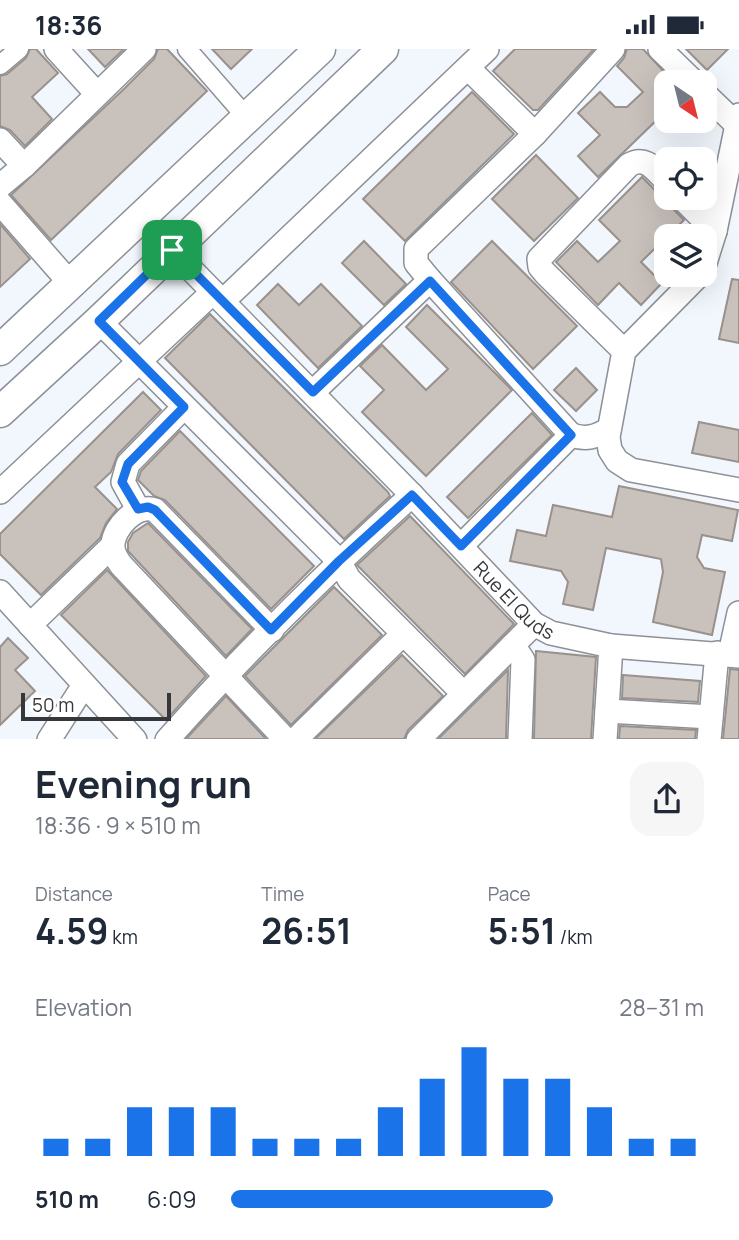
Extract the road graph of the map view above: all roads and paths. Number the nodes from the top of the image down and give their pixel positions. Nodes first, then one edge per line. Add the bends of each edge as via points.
1 (19, 49) edge
2 (56, 49) edge
3 (144, 49) edge
4 (187, 49) edge
5 (320, 49) edge
6 (383, 49) edge
7 (487, 49) edge
8 (613, 49) edge
9 (660, 49) edge
10 (0, 65) edge
11 (468, 68) junction
12 (682, 70) edge
13 (97, 93) junction
14 (718, 104) edge
15 (248, 119) junction
16 (738, 120) edge
17 (535, 134) junction
18 (0, 141) edge
19 (24, 166) junction
20 (654, 170) edge
21 (0, 187) edge
22 (0, 203) edge
23 (694, 210) edge
24 (708, 224) edge
25 (716, 224) edge
26 (172, 250) junction
27 (430, 281) junction
28 (70, 282) junction
29 (687, 287) edge
30 (218, 296) junction
31 (99, 321) junction
32 (0, 350) edge
33 (624, 351) junction
34 (139, 362) junction
35 (313, 392) junction
36 (184, 407) junction
37 (0, 412) edge
38 (609, 429) junction
39 (571, 435) junction
40 (739, 491) edge
41 (0, 492) edge
42 (412, 495) junction
43 (138, 509) junction
44 (112, 546) junction
45 (461, 546) junction
46 (339, 561) junction
47 (0, 592) edge
48 (739, 613) edge
49 (534, 624) junction
50 (30, 625) junction
51 (271, 630) junction
52 (403, 634) junction
53 (513, 645) junction
54 (611, 646) junction
55 (729, 654) edge
56 (225, 674) junction
57 (84, 685) junction
58 (463, 694) junction
59 (607, 711) junction
60 (710, 728) edge
61 (50, 739) edge
62 (134, 739) edge
63 (168, 739) edge
64 (285, 739) edge
65 (296, 739) edge
66 (419, 739) edge
67 (520, 739) edge
68 (605, 739) edge

1 - 10 street
2 - 13 street
3 - 13 street
4 - 15 street
5 - 15 street
6 - 26 street
7 - 11 street
8 - 17 street
9 - 12 street
11 - 17 street
11 - 30 street
13 - 19 street
14 - 16 street
15 - 28 street
16 - 25 street
17 - 27 street via 416,249 416,263
18 - 19 street
19 - 21 street
20 - 33 street via 646,162 629,165 539,259 545,273
22 - 28 street
23 - 24 street
26 - 30 street, Rue El Quds
26 - 31 street
27 - 35 street
27 - 39 street
28 - 32 street
29 - 33 street
30 - 34 street
30 - 35 street, Rue El Quds
31 - 34 street
31 - 37 street
33 - 38 street
34 - 36 street
34 - 41 street
35 - 42 street, Rue El Quds
36 - 43 street via 128,464 122,482
36 - 46 street
38 - 39 street via 582,439
38 - 40 street via 610,450 631,470
39 - 45 street
42 - 45 street, Rue El Quds
42 - 46 street
43 - 44 street via 114,536
43 - 51 street via 155,510
44 - 50 street
44 - 56 street via 121,565
45 - 49 street, Rue El Quds
46 - 51 street
46 - 52 street via 349,579
47 - 50 street
48 - 55 street
49 - 53 street
49 - 54 street, Rue El Quds via 551,633
50 - 57 street
51 - 56 street
52 - 58 street
52 - 65 street
53 - 58 street
53 - 67 street via 523,660
54 - 55 street, Rue El Quds
54 - 59 street
55 - 60 street
56 - 63 street
56 - 64 street
57 - 61 street
57 - 62 street
58 - 66 street
59 - 60 street
59 - 68 street

